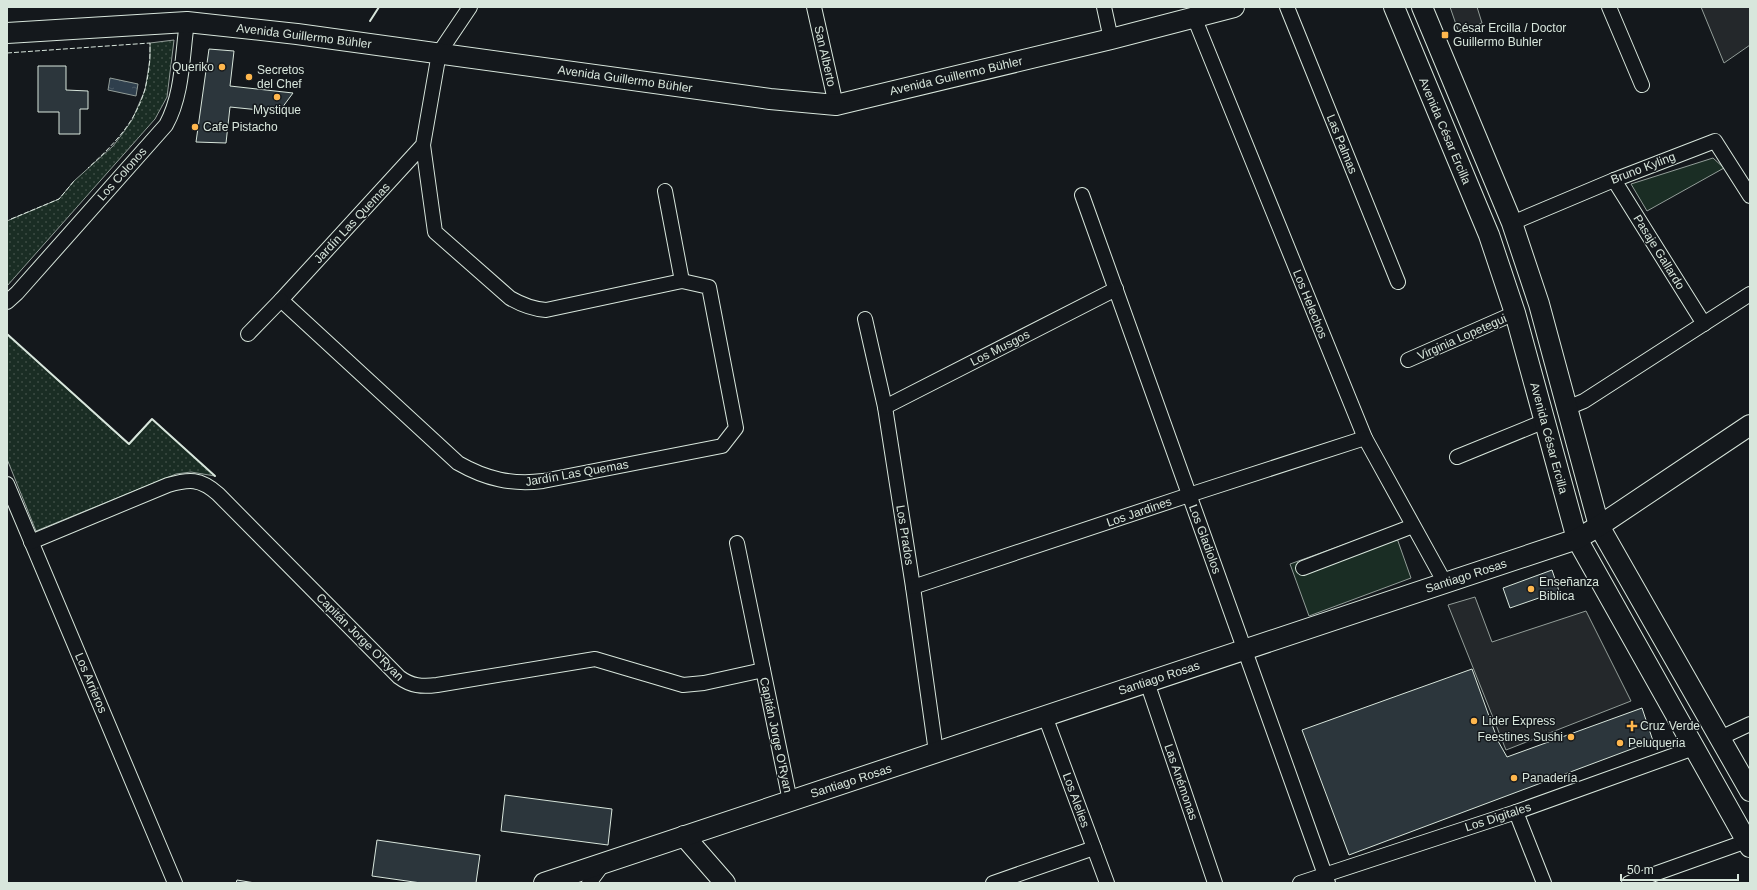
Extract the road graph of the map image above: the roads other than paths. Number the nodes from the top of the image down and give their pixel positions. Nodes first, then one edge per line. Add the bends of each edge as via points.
1 (470, 7) edge
2 (814, 7) edge
3 (1104, 7) edge
4 (1234, 7) edge
5 (1287, 7) edge
6 (1394, 7) edge
7 (1422, 7) edge
8 (1609, 7) edge
9 (1194, 18) junction
10 (187, 22) junction
11 (7, 33) edge
12 (1111, 39) junction
13 (438, 53) junction
14 (1642, 85) dead end
15 (836, 105) junction
16 (1463, 106) junction
17 (1440, 118) junction
18 (423, 146) junction
19 (1614, 180) junction
20 (665, 191) dead end
21 (1082, 195) dead end
22 (1750, 196) edge
23 (1512, 223) junction
24 (1521, 251) junction
25 (1498, 261) junction
26 (682, 281) junction
27 (1398, 282) dead end
28 (1116, 289) junction
29 (1750, 294) edge
30 (281, 300) junction
31 (7, 302) edge
32 (1515, 313) junction
33 (865, 319) dead end
34 (1704, 324) junction
35 (248, 334) dead end
36 (1408, 360) dead end
37 (1565, 401) junction
38 (885, 407) junction
39 (1542, 413) junction
40 (1750, 425) edge
41 (1365, 438) junction
42 (1458, 456) dead end
43 (7, 484) edge
44 (1189, 495) junction
45 (1413, 526) junction
46 (1599, 526) junction
47 (1576, 539) junction
48 (31, 542) junction
49 (737, 543) dead end
50 (1303, 568) dead end
51 (1445, 583) junction
52 (913, 587) junction
53 (1617, 610) junction
54 (1648, 614) junction
55 (1244, 650) junction
56 (763, 670) junction
57 (1147, 682) junction
58 (1045, 716) junction
59 (1750, 724) edge
60 (1720, 738) junction
61 (1694, 748) junction
62 (936, 752) junction
63 (1750, 791) edge
64 (790, 801) junction
65 (1516, 812) junction
66 (684, 836) junction
67 (1748, 844) edge
68 (1094, 848) junction
69 (604, 863) junction
70 (1326, 878) edge
71 (175, 883) edge
72 (544, 883) edge
73 (589, 883) edge
74 (724, 883) edge
75 (993, 883) edge
76 (1107, 883) edge
77 (1215, 883) edge
78 (1300, 883) edge
79 (1544, 883) edge
80 (1629, 883) edge

1 - 13 street
2 - 15 street, San Alberto
3 - 12 street
4 - 9 main road, Avenida Guillermo Bühler
5 - 27 street, Las Palmas
6 - 17 main road, Avenida César Ercilla
7 - 16 main road, Avenida César Ercilla
8 - 14 street
9 - 12 main road, Avenida Guillermo Bühler
9 - 41 street, Los Helechos
10 - 11 main road, Avenida Guillermo Bühler
10 - 13 main road, Avenida Guillermo Bühler
10 - 31 street, Los Colonos via 178,94 166,124
12 - 15 main road, Avenida Guillermo Bühler
13 - 15 main road, Avenida Guillermo Bühler via 762,98
13 - 18 street, Jardín Las Quemas
16 - 17 main road
16 - 23 main road, Avenida César Ercilla
17 - 25 main road, Avenida César Ercilla
18 - 26 street, Jardín Las Quemas via 435,232 519,303 546,310
18 - 30 street, Jardín Las Quemas
19 - 22 street, Bruno Kyling via 1714,141
19 - 23 street, Bruno Kyling
19 - 34 street, Pasaje Gallardo
20 - 26 street
21 - 28 street, Los Gladiolos
23 - 24 main road, Avenida César Ercilla
24 - 25 main road
24 - 37 main road, Avenida César Ercilla via 1539,304
25 - 32 main road, Avenida César Ercilla
26 - 30 street, Jardín Las Quemas via 709,287 736,428 722,446 528,483 498,480 458,463
28 - 38 street, Los Musgos
28 - 44 street, Los Gladiolos
29 - 34 street
30 - 35 street, Jardín Las Quemas
32 - 36 street, Virginia Lopetegui
32 - 39 main road, Avenida César Ercilla
33 - 38 street, Los Prados
34 - 37 street via 1584,401
37 - 39 main road
37 - 46 main road, Avenida César Ercilla
38 - 52 street, Los Prados
39 - 42 street
39 - 47 main road, Avenida César Ercilla
40 - 46 main road, Santiago Rosas
41 - 44 street, Los Jardines
41 - 45 street, Los Helechos
43 - 48 street, Los Arrieros
44 - 52 street, Los Jardines
44 - 55 street, Los Gladiolos
45 - 50 street
45 - 51 street, Los Helechos
46 - 47 main road, Santiago Rosas
46 - 54 main road, Avenida César Ercilla
47 - 51 main road, Santiago Rosas
47 - 53 main road, Avenida César Ercilla
48 - 56 street, Capitán Jorge O'Ryan via 168,485 192,480 206,485 218,494 399,676 413,685 437,685 595,659 684,685
48 - 71 street, Los Arrieros
49 - 56 street, Capitán Jorge O'Ryan
51 - 55 main road, Santiago Rosas
52 - 62 street, Los Prados
53 - 54 main road via 1636,608
53 - 61 main road, Avenida César Ercilla
54 - 60 main road, Avenida César Ercilla
55 - 57 main road, Santiago Rosas
55 - 70 street, Los Gladiolos
56 - 64 street, Capitán Jorge O'Ryan
57 - 58 main road, Santiago Rosas
57 - 77 street, Las Anémonas
58 - 62 main road, Santiago Rosas
58 - 68 street, Los Alelies
59 - 60 street
60 - 63 main road, Avenida César Ercilla
61 - 65 street, Los Digitales
61 - 67 main road, Avenida César Ercilla
62 - 64 main road, Santiago Rosas
64 - 66 main road, Santiago Rosas
65 - 70 street, Los Digitales
65 - 79 street
66 - 69 main road, Santiago Rosas
66 - 74 main road
67 - 80 street
68 - 75 street
68 - 76 street, Los Alelies
69 - 72 main road, Santiago Rosas
69 - 73 street
70 - 78 street, Los Digitales

